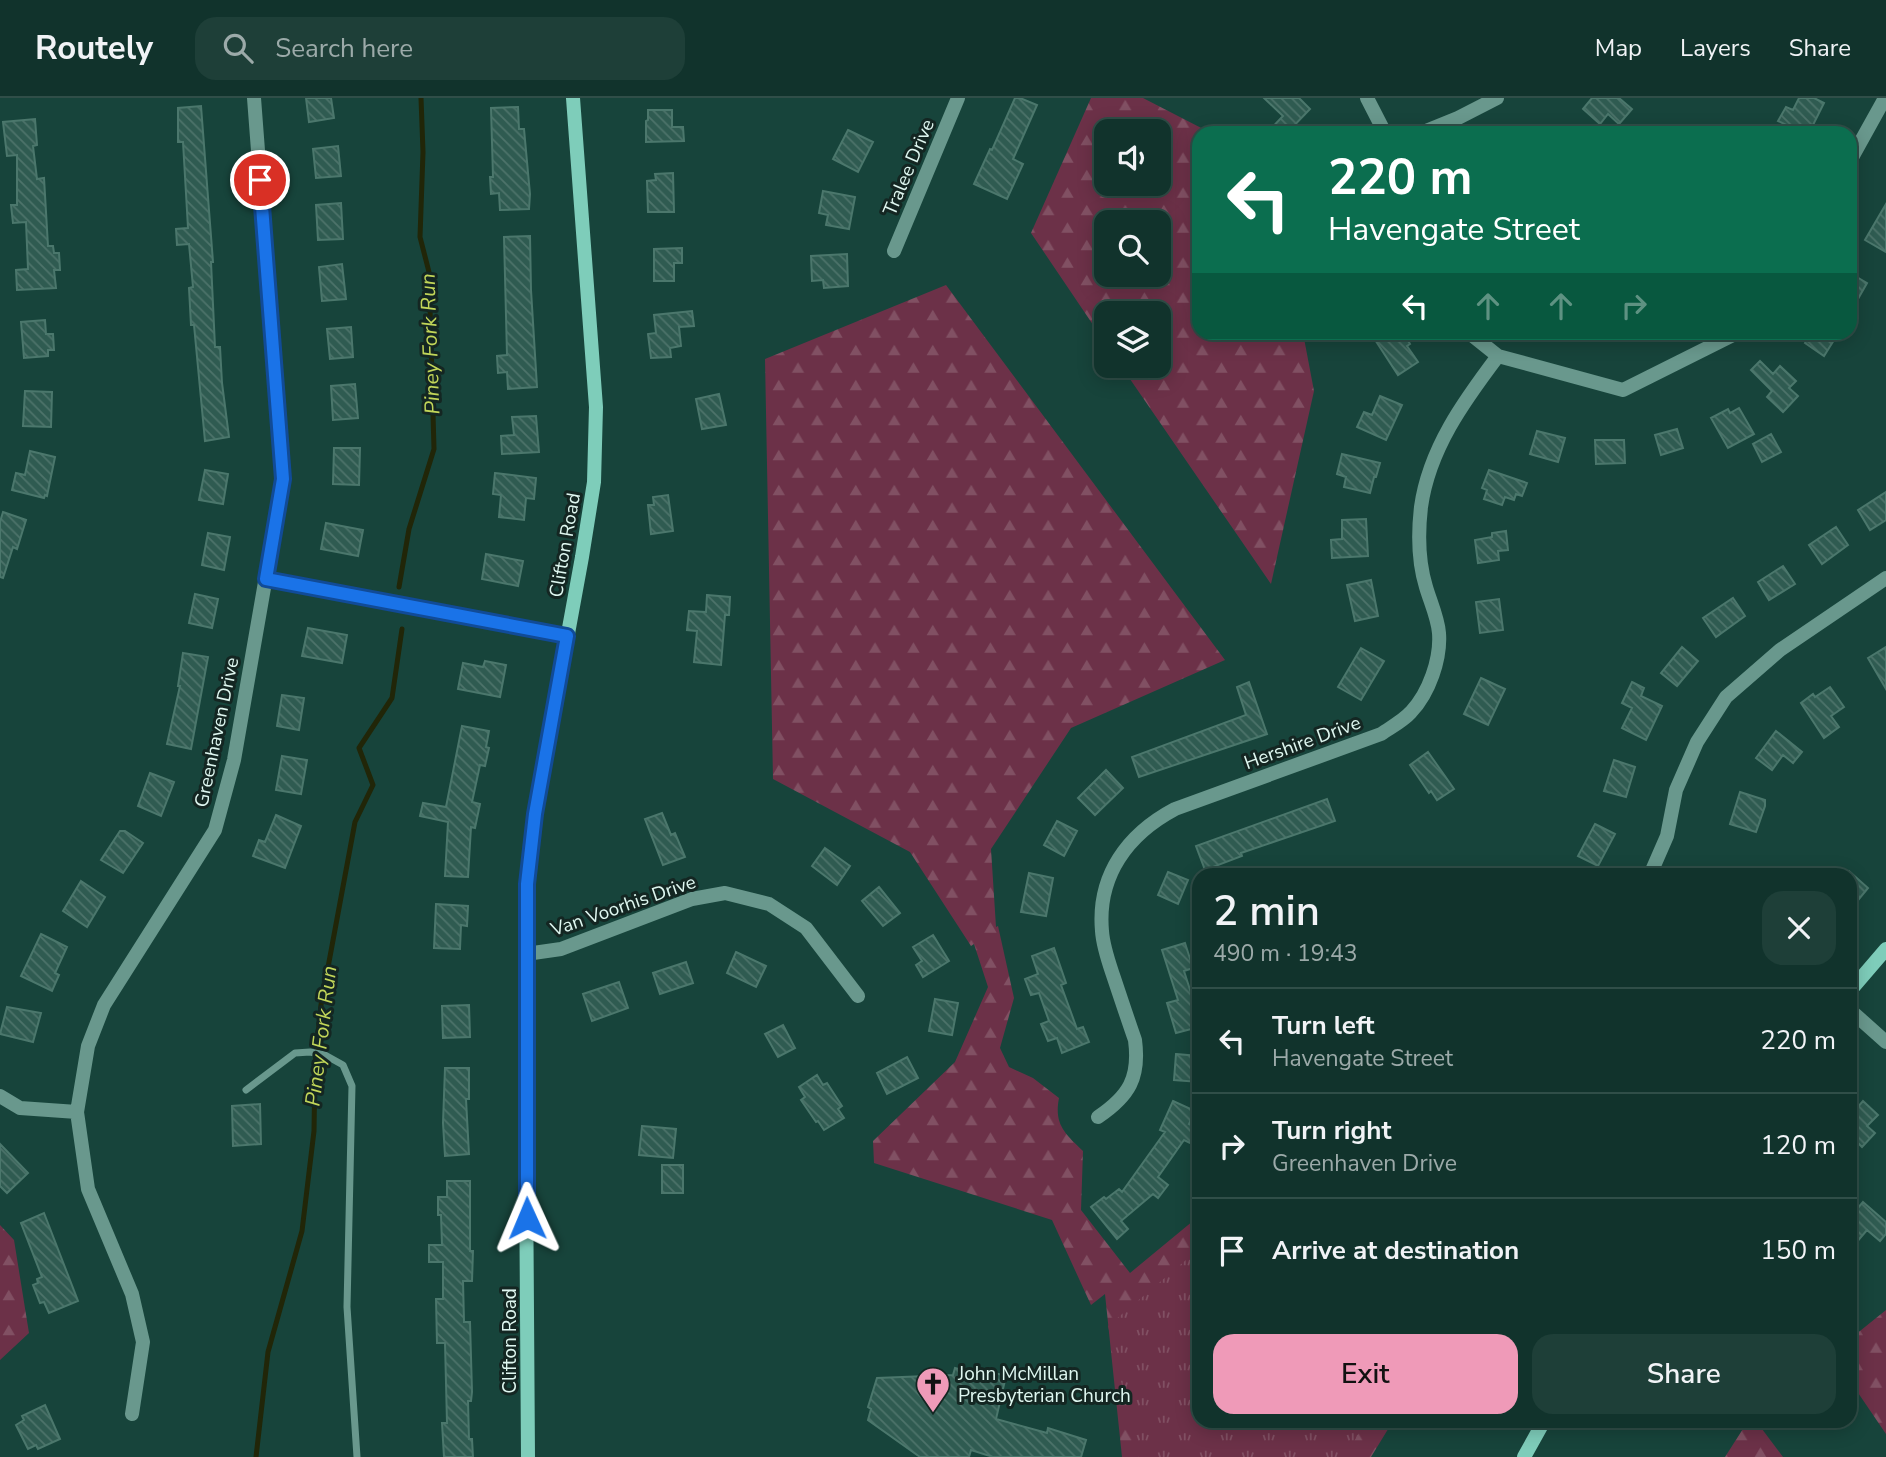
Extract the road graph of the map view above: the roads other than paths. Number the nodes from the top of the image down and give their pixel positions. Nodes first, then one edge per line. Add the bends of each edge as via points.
1 (254, 98) edge
2 (573, 98) edge
3 (958, 98) edge
4 (1367, 98) edge
5 (1497, 98) edge
6 (1885, 98) edge
7 (1381, 126) edge
8 (1438, 126) edge
9 (1857, 148) edge
10 (894, 251) dead end
11 (1478, 340) edge
12 (1723, 340) edge
13 (1497, 356) junction
14 (1886, 578) edge
15 (266, 579) junction
16 (567, 636) junction
17 (1653, 868) edge
18 (1886, 949) edge
19 (526, 954) junction
20 (1857, 983) edge
21 (858, 996) dead end
22 (1857, 1016) edge
23 (1886, 1042) edge
24 (246, 1090) dead end
25 (0, 1096) edge
26 (77, 1112) junction
27 (1098, 1117) dead end
28 (132, 1414) dead end
29 (1540, 1428) edge
30 (357, 1457) edge
31 (528, 1457) edge
32 (1524, 1457) edge

1 - 15 street, Greenhaven Drive via 283,479
2 - 16 main road, Clifton Road via 596,432 593,493
3 - 10 street, Tralee Drive
4 - 7 street
5 - 8 street
6 - 9 street
11 - 13 street
12 - 13 street via 1623,390
13 - 27 street, Hershire Drive via 1453,420 1429,470 1419,547 1439,645 1428,686 1417,705 1381,734 1162,816 1134,837 1115,863 1101,914 1102,932 1137,1055 1133,1081 1122,1099
14 - 17 street via 1780,650 1726,697 1697,742 1676,790 1667,836
15 - 16 street
15 - 26 street, Greenhaven Drive via 234,760 215,830 104,1005 88,1046
16 - 19 main road, Clifton Road via 530,849
18 - 20 main road
19 - 21 street, Van Voorhis Drive via 561,949 692,899 725,893 769,904 806,928
19 - 31 main road, Clifton Road
22 - 23 street
24 - 30 lane via 295,1054 310,1052 343,1065 352,1086 347,1307
25 - 26 street via 20,1108
26 - 28 street, Greenhaven Drive via 88,1189 132,1294 143,1342
29 - 32 main road

